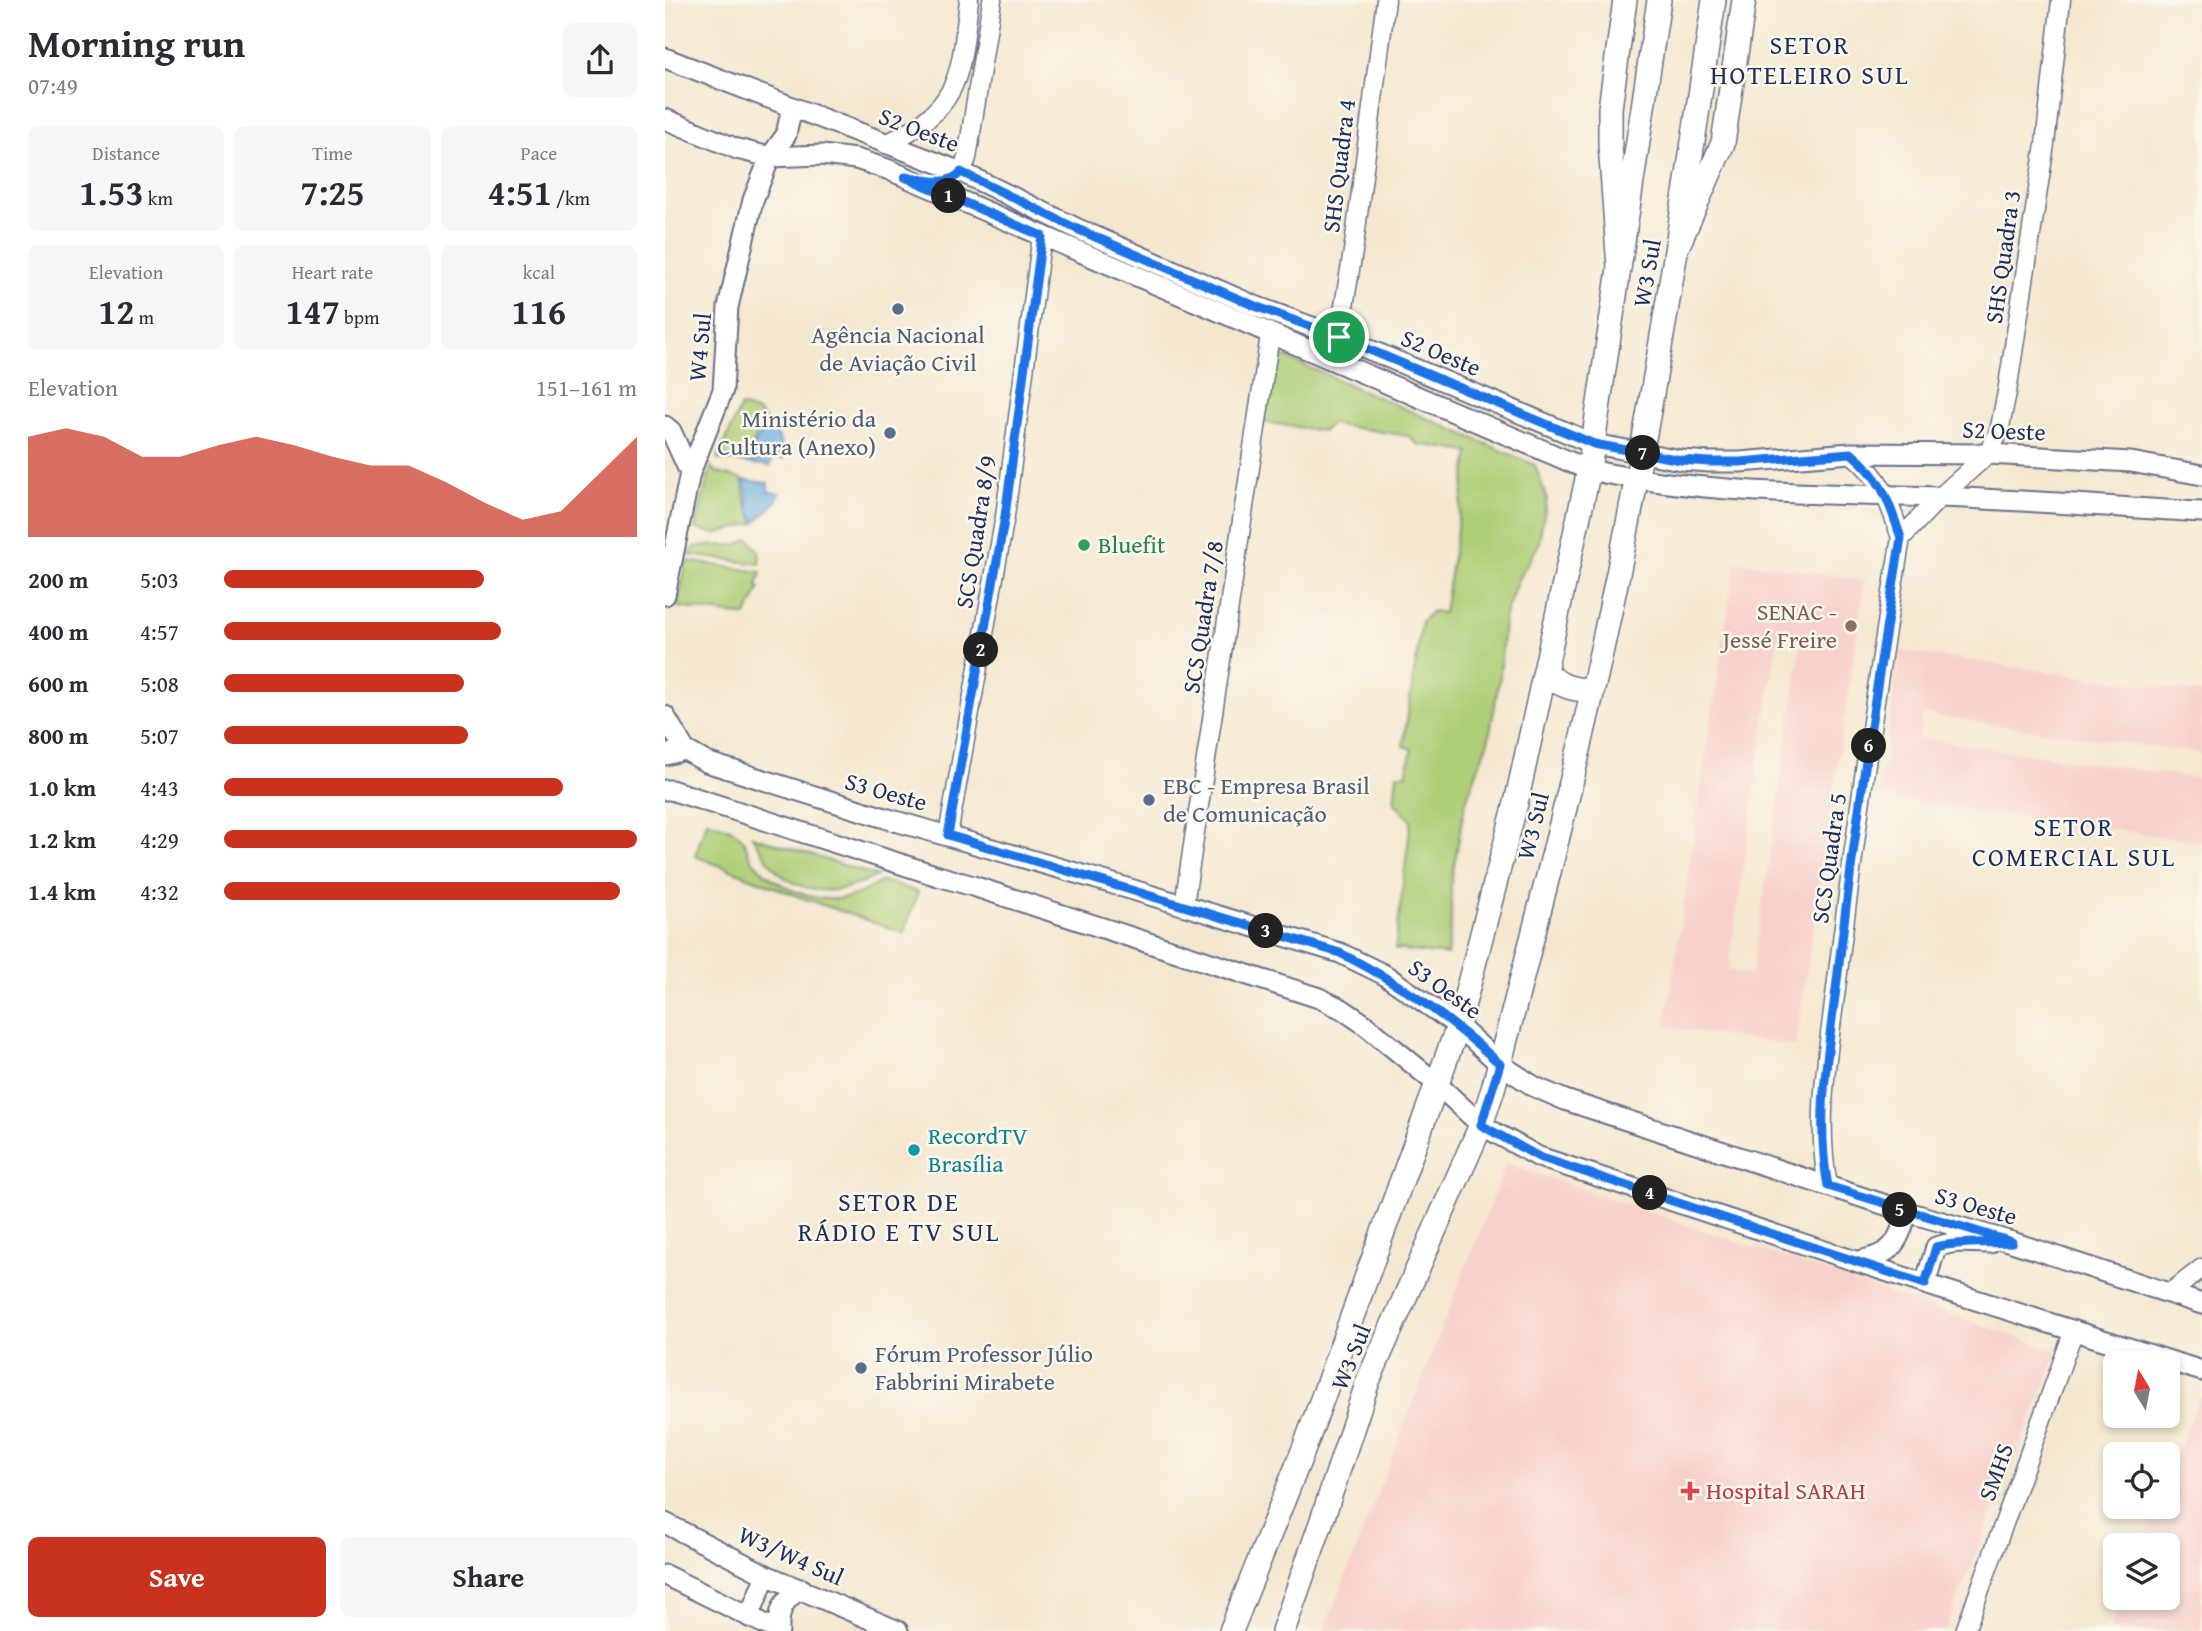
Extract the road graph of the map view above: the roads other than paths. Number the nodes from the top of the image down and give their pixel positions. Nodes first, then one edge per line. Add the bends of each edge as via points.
1 (968, 0) edge
2 (992, 0) edge
3 (1386, 0) edge
4 (1625, 0) edge
5 (1659, 0) edge
6 (1714, 0) edge
7 (1744, 0) edge
8 (2061, 0) edge
9 (665, 58) edge
10 (792, 107) junction
11 (665, 119) edge
12 (886, 144) junction
13 (770, 157) junction
14 (961, 172) junction
15 (905, 177) junction
16 (1042, 236) junction
17 (1679, 243) junction
18 (1619, 268) junction
19 (1270, 335) junction
20 (1339, 337) junction
21 (665, 426) edge
22 (1594, 444) junction
23 (1641, 453) junction
24 (1851, 453) junction
25 (1988, 454) junction
26 (1589, 470) junction
27 (691, 473) junction
28 (2202, 475) edge
29 (1636, 480) junction
30 (1888, 496) junction
31 (1940, 498) junction
32 (2202, 512) edge
33 (1901, 538) junction
34 (665, 595) edge
35 (1545, 672) junction
36 (1592, 690) junction
37 (665, 716) edge
38 (685, 750) junction
39 (665, 755) edge
40 (667, 788) edge
41 (948, 835) junction
42 (1184, 905) junction
43 (1458, 1026) junction
44 (1500, 1064) junction
45 (1437, 1084) junction
46 (1481, 1125) junction
47 (1828, 1186) junction
48 (1907, 1212) junction
49 (2012, 1242) junction
50 (1857, 1261) junction
51 (2202, 1268) edge
52 (1925, 1284) junction
53 (2170, 1293) junction
54 (2202, 1304) edge
55 (2074, 1330) junction
56 (2202, 1371) edge
57 (1305, 1446) junction
58 (665, 1523) edge
59 (1321, 1523) junction
60 (665, 1575) edge
61 (766, 1575) junction
62 (802, 1589) junction
63 (749, 1617) junction
64 (779, 1631) edge
65 (898, 1631) edge
66 (1231, 1631) edge
67 (1283, 1631) edge
68 (1965, 1631) edge

1 - 12 street via 961,67 954,85 942,106
2 - 14 street
3 - 20 street, SHS Quadra 4
4 - 18 main road via 1610,144
5 - 18 main road, W3 Sul
6 - 17 main road, W3 Sul
7 - 17 main road via 1723,143
8 - 25 street, SHS Quadra 3 via 2045,144 2007,392 1999,432
9 - 10 main road, S2 Oeste
10 - 12 main road, S2 Oeste
10 - 13 main road, W4 Sul via 786,135
11 - 13 main road, S2 Oeste via 737,149
12 - 14 main road, S2 Oeste
13 - 15 main road, S2 Oeste via 856,159
13 - 27 main road, W4 Sul via 753,200 728,307 723,390
14 - 15 main road via 946,181
14 - 20 main road, S2 Oeste via 1077,229
15 - 16 main road, S2 Oeste
16 - 19 main road, S2 Oeste
16 - 41 street, SCS Quadra 8/9 via 1005,516
17 - 23 main road, W3 Sul
18 - 22 main road, W3 Sul
19 - 26 main road, S2 Oeste
19 - 42 street, SCS Quadra 7/8
20 - 22 main road, S2 Oeste
21 - 27 main road
22 - 23 main road, S2 Oeste
22 - 26 main road, W3 Sul
23 - 24 main road, S2 Oeste via 1740,462
23 - 29 main road, W3 Sul
24 - 25 main road, S2 Oeste
24 - 30 street, SCS Quadra 5
25 - 28 main road, S2 Oeste via 2131,462
25 - 31 street, SHS Quadra 3
26 - 29 main road, S2 Oeste
26 - 35 main road, W3 Sul
27 - 34 main road, W4 Sul
29 - 30 main road, S2 Oeste via 1700,488
29 - 36 main road, W3 Sul
30 - 31 main road, S2 Oeste
30 - 33 street, SCS Quadra 5
31 - 32 main road, S2 Oeste
31 - 33 street
33 - 47 street, SCS Quadra 5 via 1846,910 1823,1103
35 - 36 main road via 1559,685
35 - 43 main road, W3 Sul
36 - 44 main road, W3 Sul
37 - 38 main road
38 - 39 main road
38 - 41 main road, S3 Oeste via 706,762
40 - 45 main road via 1319,998 1364,1024
41 - 42 main road, S3 Oeste
42 - 43 main road, S3 Oeste via 1340,953 1385,975
43 - 44 main road, S3 Oeste
43 - 45 main road, W3 Sul
44 - 46 main road, W3 Sul
44 - 47 main road, S3 Oeste via 1565,1100
45 - 46 main road
45 - 57 main road, W3 Sul
46 - 50 main road via 1539,1157
46 - 59 main road, W3 Sul via 1367,1381
47 - 48 main road, S3 Oeste
48 - 49 main road, S3 Oeste
48 - 50 main road via 1901,1234 1889,1251
49 - 52 main road via 1955,1242 1936,1247
49 - 53 main road, S3 Oeste
50 - 52 main road
51 - 53 street
52 - 55 main road
53 - 54 main road, S3 Oeste
55 - 56 main road
55 - 68 street, SMHS
57 - 59 main road via 1318,1447 1328,1461
57 - 66 main road, W3 Sul
58 - 61 main road, W3/W4 Sul
59 - 67 main road, W3 Sul
60 - 63 main road
61 - 62 main road, W3/W4 Sul
61 - 63 main road
62 - 64 main road via 782,1607
62 - 65 main road, W3/W4 Sul
63 - 64 main road

